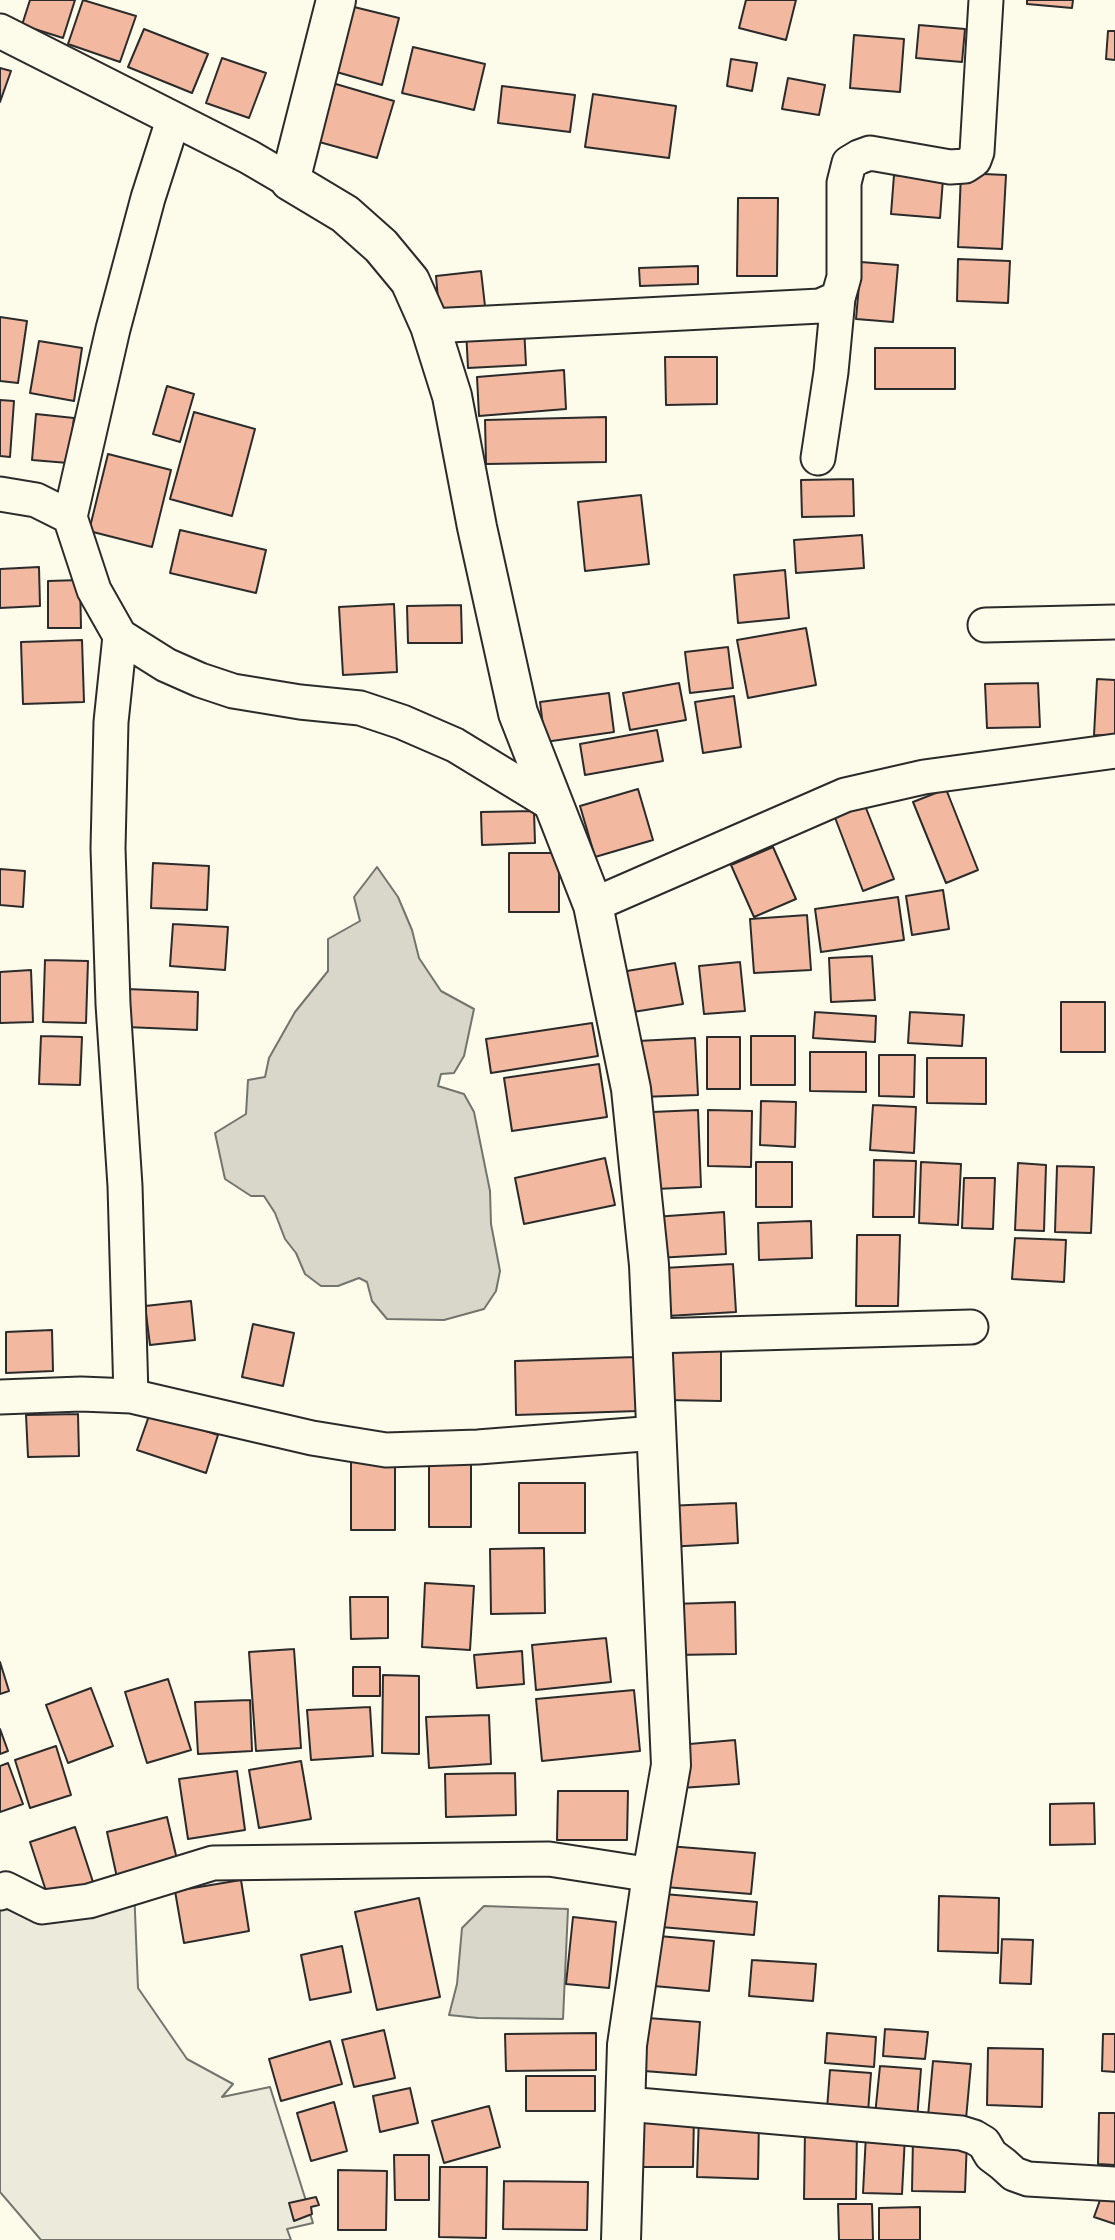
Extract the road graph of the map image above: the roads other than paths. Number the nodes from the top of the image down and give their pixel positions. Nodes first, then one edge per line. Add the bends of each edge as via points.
1 (336, 0) edge
2 (986, 0) edge
3 (0, 31) edge
4 (173, 120) junction
5 (290, 181) junction
6 (838, 298) junction
7 (430, 326) junction
8 (818, 458) dead end
9 (0, 494) edge
10 (70, 517) junction
11 (1115, 622) edge
12 (985, 625) dead end
13 (120, 636) junction
14 (1115, 751) edge
15 (555, 806) junction
16 (593, 905) junction
17 (971, 1327) dead end
18 (652, 1336) junction
19 (131, 1396) junction
20 (0, 1397) edge
21 (656, 1433) junction
22 (652, 1875) junction
23 (0, 1892) edge
24 (626, 2104) junction
25 (1115, 2184) edge
26 (621, 2240) edge

1 - 5 street
2 - 6 street via 974,160 950,167 870,153 849,163 844,183 844,277
3 - 4 street
4 - 5 street
4 - 10 street via 113,329
5 - 7 street via 345,214 382,246 410,281
6 - 7 street via 820,306
6 - 8 street
7 - 15 street via 452,396 518,713
9 - 10 street via 36,500
10 - 13 street via 94,590
11 - 12 street
13 - 15 street via 166,665 233,691 359,708 402,722 455,745
13 - 19 street via 111,722 108,848
14 - 16 street via 924,777 845,795
15 - 16 street
16 - 18 street via 631,1089
17 - 18 street
18 - 21 street
19 - 20 street
19 - 21 street via 312,1438 386,1450
21 - 22 street via 671,1765
22 - 23 street via 549,1859 213,1863 89,1900 42,1907 6,1889
22 - 24 street via 628,2045
24 - 25 street via 961,2133 984,2143 1014,2174 1028,2179
24 - 26 street

